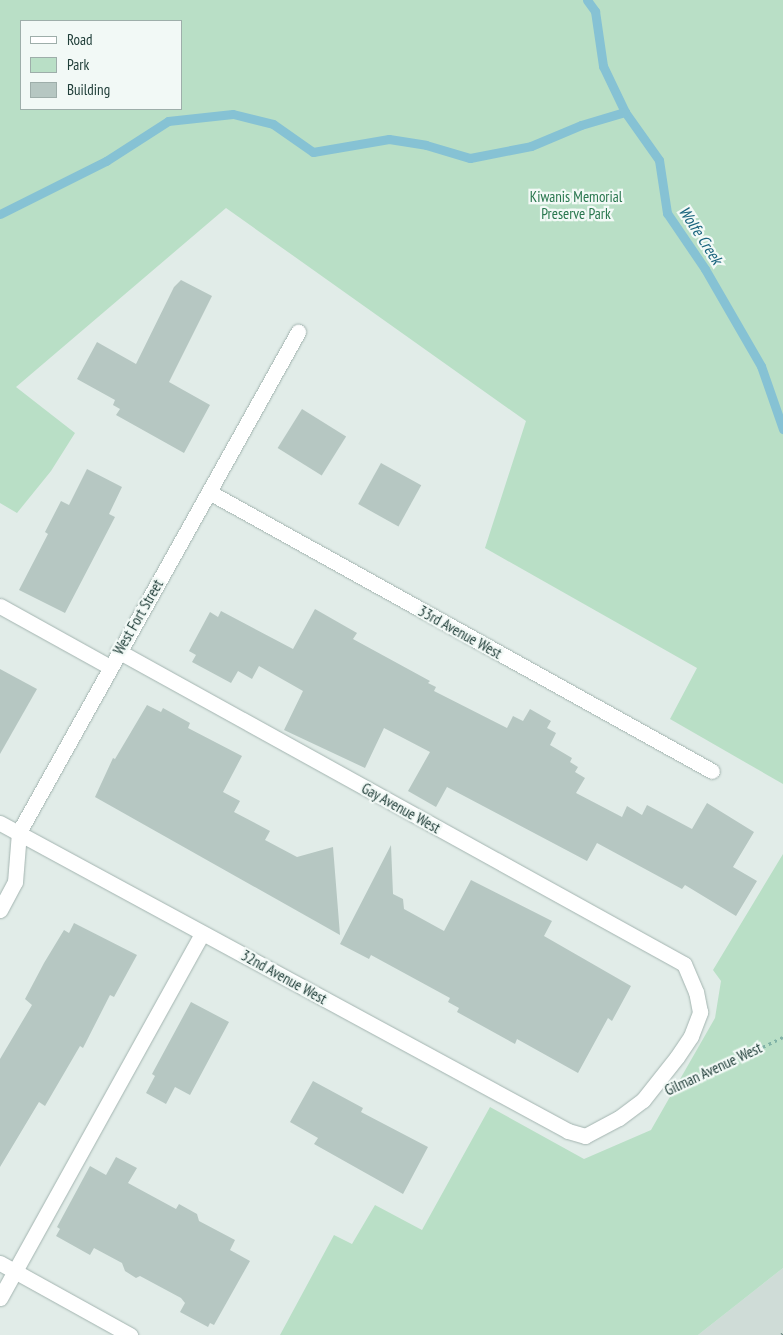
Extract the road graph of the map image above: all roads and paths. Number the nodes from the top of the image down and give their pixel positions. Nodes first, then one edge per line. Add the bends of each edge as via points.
1 (298, 332) dead end
2 (209, 492) junction
3 (0, 606) edge
4 (118, 651) junction
5 (110, 667) junction
6 (712, 771) dead end
7 (0, 823) edge
8 (19, 832) junction
9 (0, 910) edge
10 (202, 933) junction
11 (684, 964) joint
12 (783, 1037) edge
13 (684, 1086) dead end
14 (568, 1131) joint
15 (0, 1263) edge
16 (15, 1271) junction
17 (0, 1298) edge
18 (130, 1335) edge

1 - 2 street, West Fort Street
2 - 4 street, West Fort Street
2 - 6 street, 33rd Avenue West
3 - 5 street
4 - 5 street, West Fort Street
4 - 11 street, Gay Avenue West
5 - 8 street, West Fort Street
7 - 8 street, 32nd Avenue West
8 - 9 street, West Fort Street via 15,882
8 - 10 street, 32nd Avenue West
10 - 14 street, 32nd Avenue West
10 - 16 street
11 - 14 street, Gilman Avenue West via 696,992 700,1012 691,1036 677,1057 643,1100 619,1118 584,1136
12 - 13 path, Gilman Avenue West
15 - 16 street
16 - 17 street
16 - 18 street

